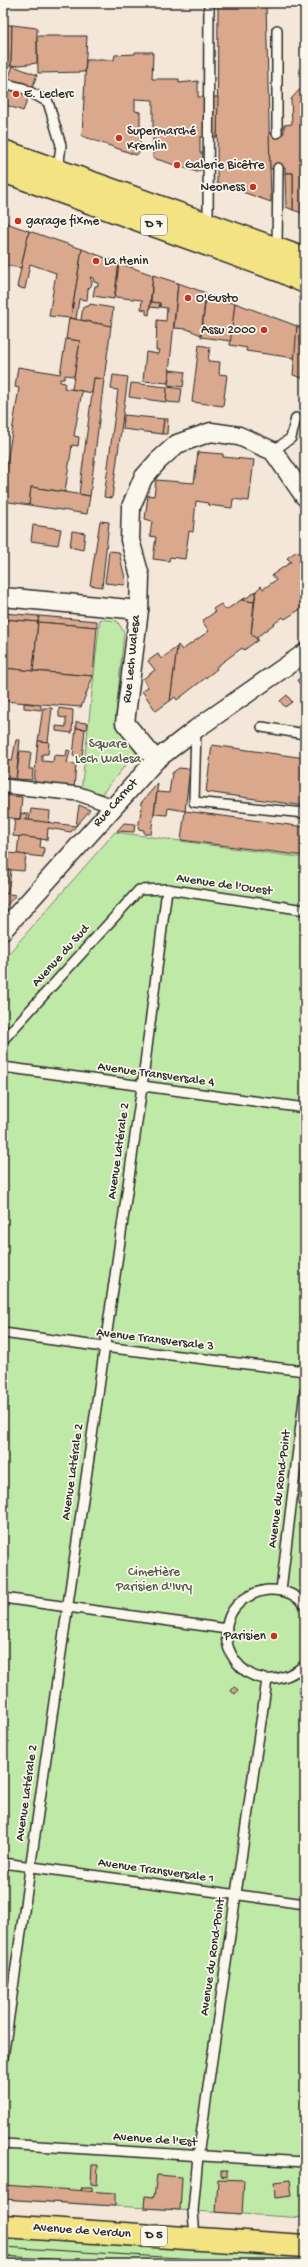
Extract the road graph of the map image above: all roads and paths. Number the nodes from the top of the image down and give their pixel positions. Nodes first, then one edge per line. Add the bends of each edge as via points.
1 (209, 3) edge
2 (277, 30) dead end
3 (3, 83) edge
4 (277, 133) dead end
5 (3, 150) edge
6 (278, 168) dead end
7 (58, 170) junction
8 (3, 171) edge
9 (208, 224) junction
10 (277, 249) junction
11 (305, 259) edge
12 (305, 282) edge
13 (296, 418) dead end
14 (273, 451) junction
15 (304, 492) edge
16 (3, 597) edge
17 (139, 610) junction
18 (305, 653) edge
19 (262, 727) dead end
20 (196, 729) junction
21 (305, 734) edge
22 (156, 760) junction
23 (3, 786) edge
24 (113, 806) junction
25 (305, 813) edge
26 (139, 890) joint
27 (167, 890) junction
28 (305, 910) edge
29 (3, 930) edge
30 (3, 1040) edge
31 (3, 1067) edge
32 (142, 1087) junction
33 (305, 1108) edge
34 (3, 1333) edge
35 (104, 1347) junction
36 (305, 1371) edge
37 (305, 1391) edge
38 (281, 1590) junction
39 (3, 1598) edge
40 (305, 1605) edge
41 (66, 1607) junction
42 (226, 1629) junction
43 (305, 1665) edge
44 (267, 1680) junction
45 (3, 1863) edge
46 (30, 1867) junction
47 (235, 1895) junction
48 (305, 1904) edge
49 (3, 2058) edge
50 (3, 2144) edge
51 (198, 2156) junction
52 (305, 2162) edge
53 (3, 2226) edge
54 (195, 2238) junction
55 (305, 2246) edge

1 - 9 lane
2 - 4 lane
3 - 7 lane via 23,88 48,102 61,145
5 - 7 main road, D 7
6 - 10 lane
7 - 9 main road, D 7
8 - 12 main road, D 7 via 281,271
9 - 10 main road, D 7
10 - 11 main road, D 7
13 - 14 lane via 291,438
14 - 15 street
14 - 17 street via 239,436 211,432 177,444 143,478 131,507 130,540 140,576
16 - 17 street, Rue Lech Walesa
17 - 22 street, Rue Lech Walesa via 125,723
18 - 20 street, Rue Carnot
19 - 21 lane
20 - 22 street, Rue Carnot
20 - 25 lane via 194,802
22 - 24 street, Rue Carnot
23 - 24 street via 79,794
24 - 29 street, Rue Carnot
26 - 27 lane, Avenue de l'Ouest
26 - 30 lane, Avenue du Sud
27 - 28 lane, Avenue de l'Ouest
27 - 32 lane, Avenue Latérale 2
31 - 32 lane, Avenue Transversale 4
32 - 33 lane, Avenue Transversale 4
32 - 35 lane, Avenue Latérale 2
34 - 35 lane, Avenue Transversale 3
35 - 36 lane, Avenue Transversale 3
35 - 41 lane, Avenue Latérale 2
37 - 38 lane, Avenue du Rond-Point
38 - 40 lane via 293,1595
38 - 42 lane via 266,1590 252,1594 240,1603 231,1615
39 - 41 lane
41 - 42 lane
41 - 46 lane, Avenue Latérale 2
42 - 44 lane via 232,1657 241,1668 253,1676
43 - 44 lane via 295,1674
44 - 47 lane, Avenue du Rond-Point
45 - 46 lane, Avenue Transversale 1
46 - 47 lane, Avenue Transversale 1
46 - 49 lane, Avenue Latérale 2
47 - 48 lane, Avenue Transversale 1
47 - 51 lane, Avenue du Rond-Point
50 - 51 lane, Avenue de l'Est
51 - 52 lane, Avenue de l'Est
51 - 54 lane, Avenue du Rond-Point via 193,2211
53 - 54 main road, Avenue de Verdun / D 5
54 - 55 main road, Avenue de Verdun / D 5

